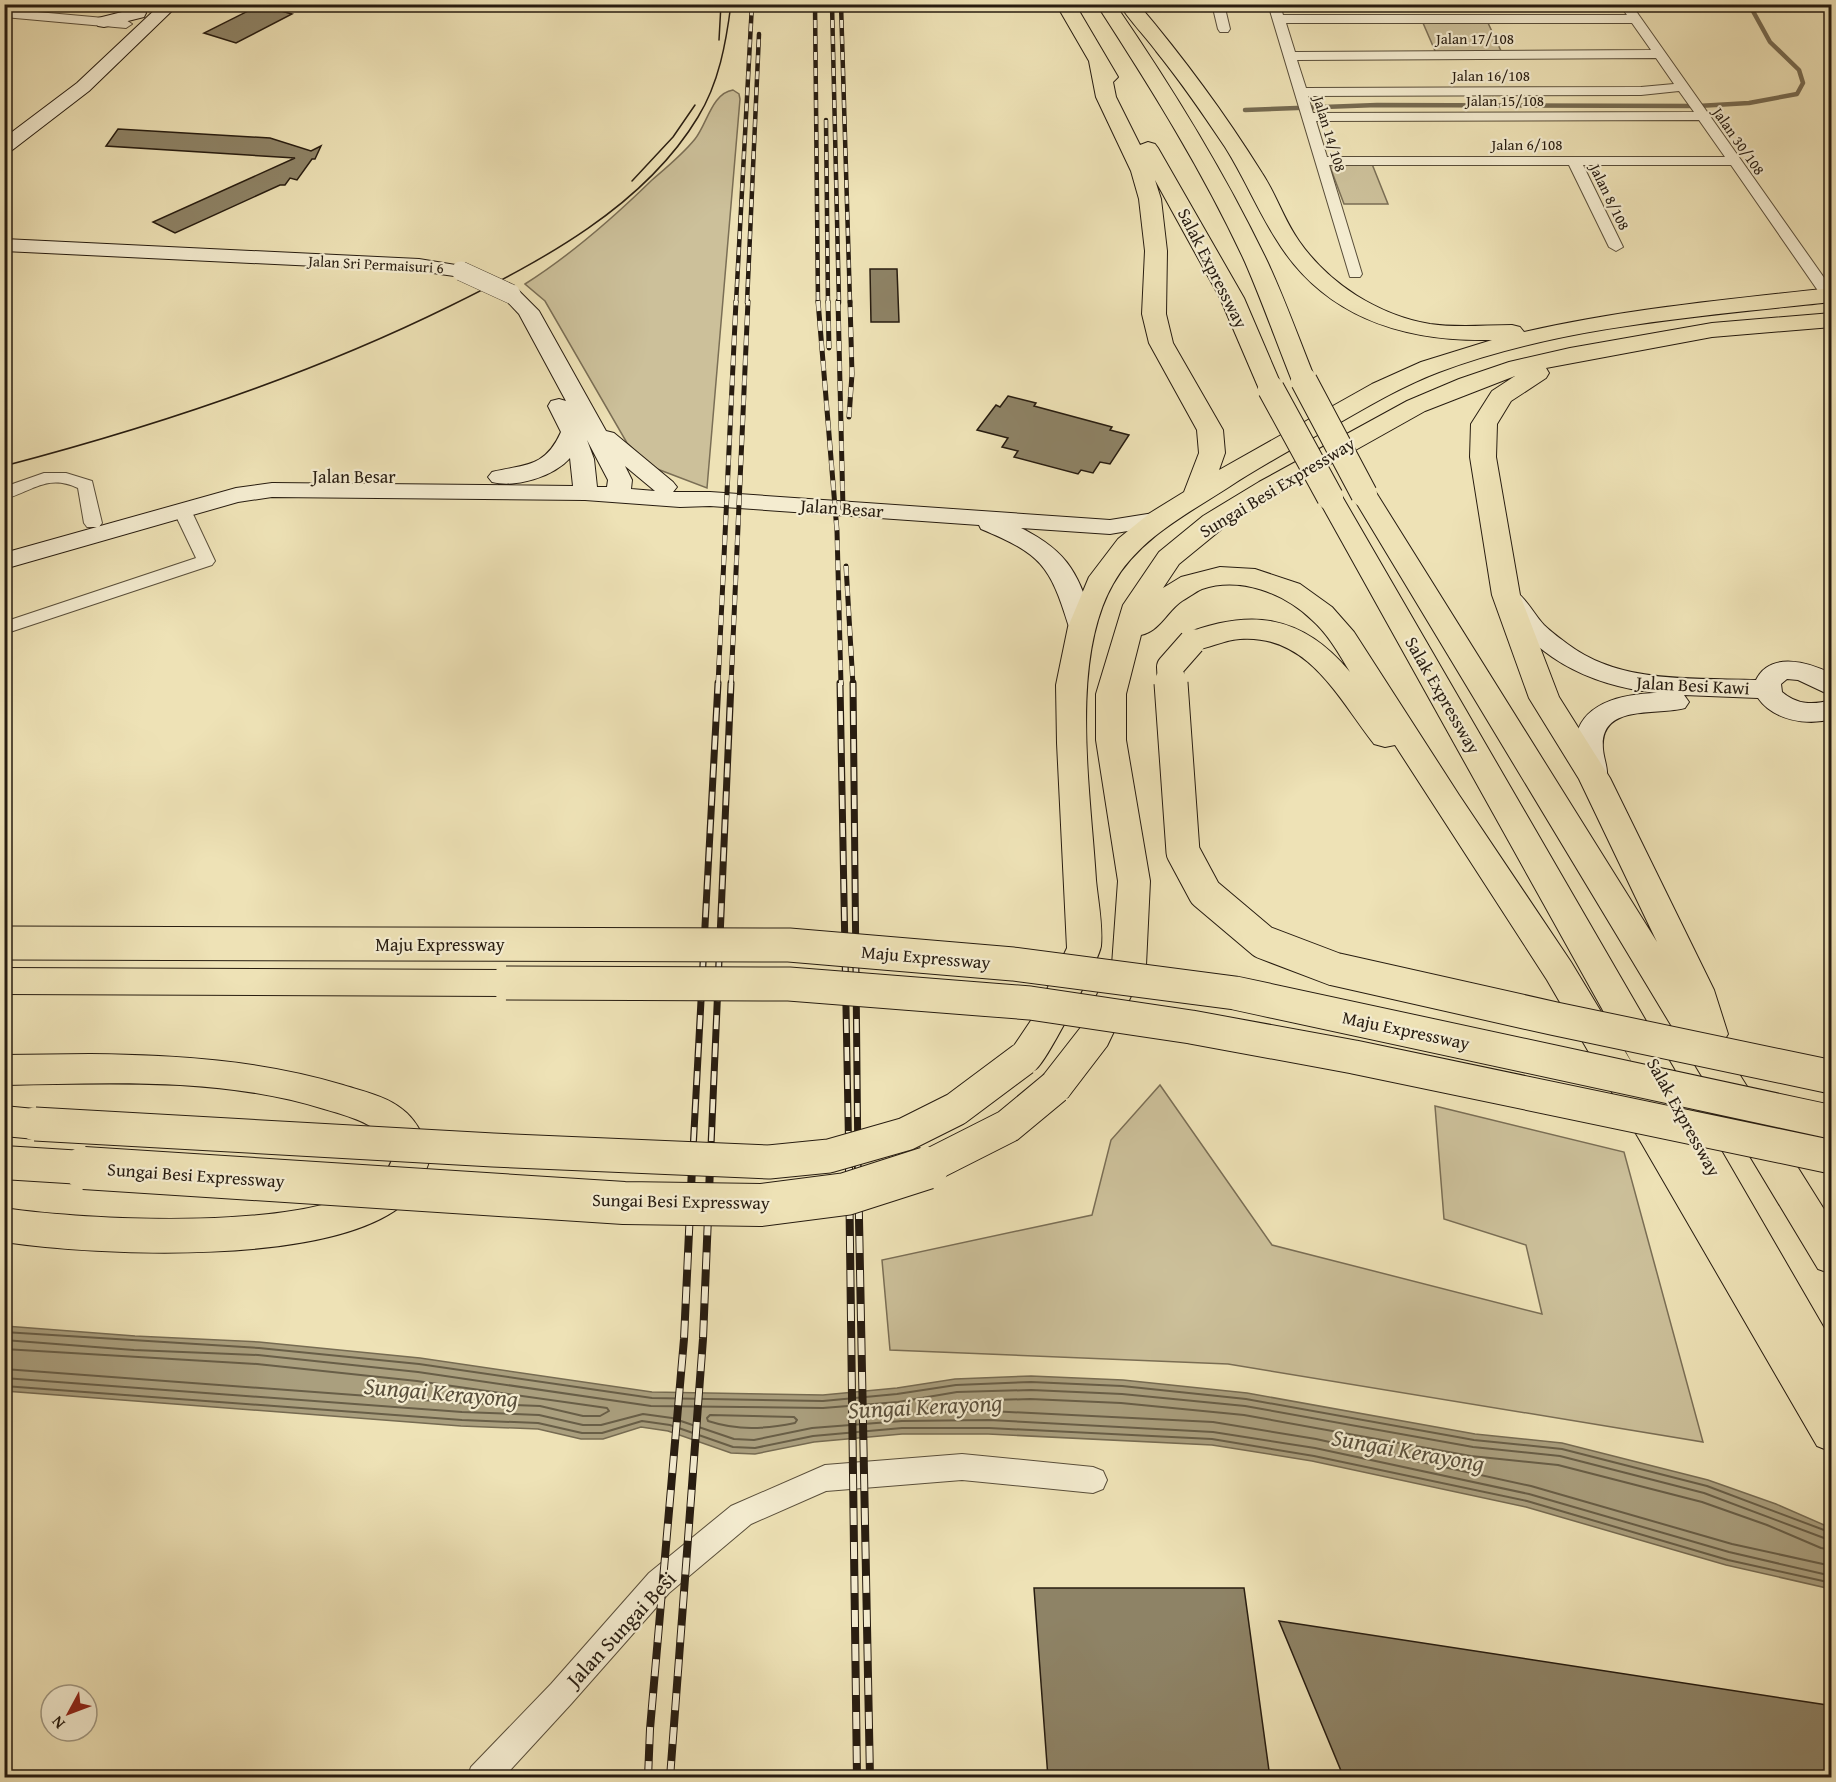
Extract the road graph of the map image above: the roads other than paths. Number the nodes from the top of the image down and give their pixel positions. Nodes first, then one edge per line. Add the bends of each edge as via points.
1 (171, 4) edge
2 (1065, 4) edge
3 (1106, 4) edge
4 (1128, 4) edge
5 (1218, 4) edge
6 (1274, 4) edge
7 (1625, 4) edge
8 (4, 13) edge
9 (1280, 19) junction
10 (1635, 19) junction
11 (4, 21) edge
12 (121, 27) edge
13 (1224, 28) dead end
14 (1659, 54) junction
15 (1291, 56) junction
16 (1098, 59) junction
17 (87, 60) dead end
18 (1683, 91) junction
19 (1304, 105) junction
20 (1700, 115) junction
21 (4, 132) edge
22 (4, 147) edge
23 (1322, 161) junction
24 (1574, 161) junction
25 (1732, 161) junction
26 (4, 245) edge
27 (1616, 247) dead end
28 (4, 257) edge
29 (1355, 274) dead end
30 (454, 277) junction
31 (1830, 295) edge
32 (1832, 320) edge
33 (1564, 343) junction
34 (583, 429) junction
35 (500, 477) junction
36 (28, 481) junction
37 (586, 485) junction
38 (4, 487) edge
39 (619, 487) junction
40 (665, 487) junction
41 (4, 494) edge
42 (1195, 497) junction
43 (710, 499) junction
44 (183, 512) junction
45 (973, 518) junction
46 (1160, 519) junction
47 (93, 523) junction
48 (4, 548) edge
49 (4, 561) edge
50 (1506, 595) junction
51 (1082, 627) junction
52 (4, 628) edge
53 (1122, 650) junction
54 (1832, 687) edge
55 (1774, 697) junction
56 (1829, 714) edge
57 (1594, 778) junction
58 (1448, 803) junction
59 (4, 943) edge
60 (4, 981) edge
61 (1631, 1023) junction
62 (4, 1070) edge
63 (1724, 1077) junction
64 (1832, 1077) edge
65 (20, 1122) edge
66 (1832, 1122) edge
67 (1665, 1146) junction
68 (1832, 1157) edge
69 (8, 1163) edge
70 (4, 1225) edge
71 (1832, 1257) edge
72 (1832, 1381) edge
73 (1832, 1432) edge
74 (1093, 1480) dead end
75 (482, 1778) edge

1 - 12 street
2 - 16 highway, Salak Expressway
3 - 63 highway, Salak Expressway, bridge via 1206,165 1256,262 1304,381 1364,494
4 - 33 highway via 1212,112 1254,175 1289,242 1320,279 1381,319 1431,331
5 - 13 street
6 - 9 street, Jalan 14/108
7 - 10 street, Jalan 30/108
8 - 12 street
9 - 10 street
9 - 15 street, Jalan 14/108
10 - 14 street, Jalan 30/108
11 - 12 street
12 - 22 street via 83,87
14 - 15 street, Jalan 17/108
14 - 18 street, Jalan 30/108
15 - 19 street, Jalan 14/108
16 - 42 highway via 1106,97 1142,171 1150,199 1156,251 1154,314 1161,343 1210,430 1212,453
16 - 61 highway, Salak Expressway, bridge via 1232,298 1271,389 1330,497
17 - 21 street via 43,104
18 - 19 street, Jalan 16/108
18 - 20 street, Jalan 30/108
19 - 20 street, Jalan 15/108
19 - 23 street, Jalan 14/108
20 - 25 street, Jalan 30/108
23 - 24 street, Jalan 6/108
23 - 29 street, Jalan 14/108
24 - 25 street, Jalan 6/108
24 - 27 street, Jalan 8/108
25 - 31 street, Jalan 30/108
26 - 30 street, Jalan Sri Permaisuri 6 via 419,265
28 - 30 street, Jalan Sri Permaisuri 6
30 - 34 street, Jalan Sri Permaisuri 6 via 502,298 511,321
31 - 33 highway, Sungai Besi Expressway via 1687,311
32 - 33 highway, Sungai Besi Expressway
33 - 42 highway, Sungai Besi Expressway via 1495,346 1430,367 1381,389
33 - 50 highway via 1501,396 1484,424 1483,457
33 - 53 highway, Sungai Besi Expressway via 1518,367 1416,406 1213,522 1169,558 1137,605
34 - 35 street via 557,460
34 - 37 street, Jalan Sri Permaisuri 6
34 - 39 street, Jalan Sri Permaisuri 6
34 - 40 street
35 - 37 street, Jalan Besar
35 - 47 street, Jalan Besar via 276,475
36 - 38 street
36 - 41 street
36 - 47 street via 62,477 86,485
37 - 39 street, Jalan Besar
37 - 44 street, Jalan Besar via 272,490 236,495
39 - 40 street, Jalan Besar
39 - 43 street, Jalan Besar via 680,500
40 - 43 street, Jalan Besar
42 - 46 highway, Sungai Besi Expressway
43 - 45 street, Jalan Besar
44 - 49 street, Jalan Besar
44 - 52 street via 206,561
45 - 46 street, Jalan Besar via 1110,526
45 - 51 street, Jalan Besar via 1012,533 1049,557 1071,592
46 - 51 highway, Sungai Besi Expressway via 1128,545 1099,583
47 - 48 street, Jalan Besar
50 - 55 street, Jalan Besi Kawi via 1538,634 1596,670 1632,682
50 - 57 highway via 1544,698
51 - 65 highway, Sungai Besi Expressway, bridge via 1071,686 1071,743 1084,948 1047,1024 1023,1059 956,1109 906,1134 830,1156 769,1162 481,1150
53 - 58 highway via 1165,598 1191,583 1220,576 1255,578 1290,590 1322,613 1344,639
53 - 69 highway, Sungai Besi Expressway, bridge via 1111,694 1111,740 1134,881 1129,965 1094,1036 1055,1087 1008,1126 927,1168 846,1194 761,1205 624,1203
54 - 55 street, Jalan Besi Kawi via 1815,675 1785,670 1771,677
55 - 56 street, Jalan Besi Kawi via 1802,713
55 - 57 street, Jalan Besi Kawi via 1642,702 1612,709 1596,723 1589,740
57 - 63 highway via 1697,990
58 - 64 highway, bridge via 1392,747 1317,652 1296,639 1255,628 1220,631 1192,642 1170,668 1183,852 1205,893 1263,942 1334,969
58 - 67 highway via 1559,971
59 - 66 highway, Maju Expressway, bridge via 789,945 1013,964 1235,993
60 - 68 highway, Maju Expressway, bridge via 789,984 1030,1003 1191,1026 1354,1057
61 - 67 highway
61 - 72 highway, Salak Expressway
62 - 70 highway via 170,1070 284,1084 331,1095 377,1112 405,1136 412,1154 393,1192 334,1218 284,1229 125,1236
63 - 71 highway, Salak Expressway
67 - 73 highway
74 - 75 street, Jalan Sungai Besi via 962,1467 825,1478 741,1515 659,1583

